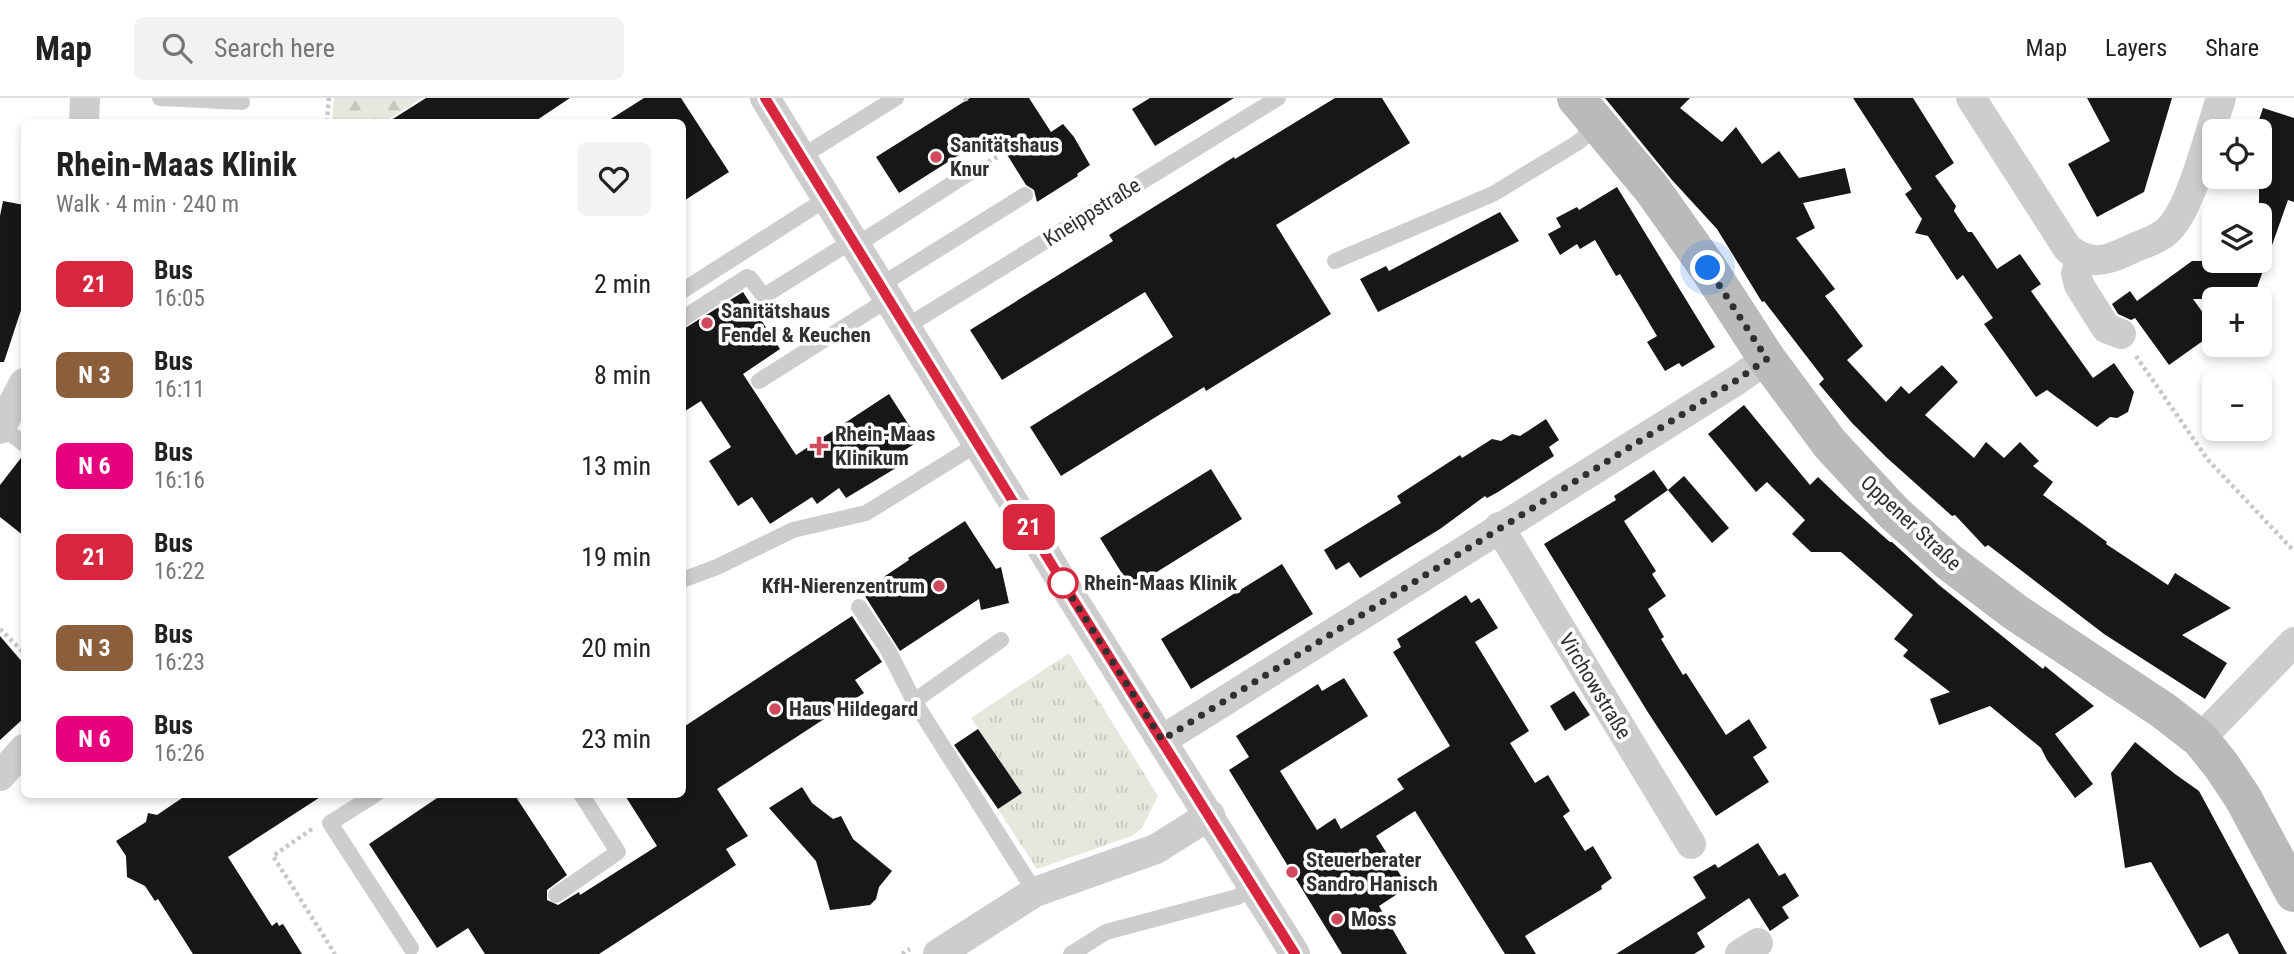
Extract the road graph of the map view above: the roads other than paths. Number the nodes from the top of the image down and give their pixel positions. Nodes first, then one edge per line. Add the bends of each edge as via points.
1 (85, 98) edge
2 (160, 98) edge
3 (897, 98) edge
4 (1278, 98) edge
5 (1971, 98) edge
6 (2221, 98) edge
7 (771, 100) edge
8 (242, 102) dead end
9 (1587, 112) edge
10 (84, 119) edge
11 (802, 156) junction
12 (972, 171) dead end
13 (1025, 195) dead end
14 (826, 199) junction
15 (853, 243) junction
16 (2081, 259) junction
17 (1335, 261) dead end
18 (686, 289) edge
19 (885, 291) junction
20 (686, 316) edge
21 (906, 326) junction
22 (2120, 334) road end
23 (1767, 359) junction
24 (759, 381) dead end
25 (21, 393) edge
26 (9, 433) edge
27 (979, 443) junction
28 (1499, 527) junction
29 (686, 579) edge
30 (859, 607) dead end
31 (1001, 640) dead end
32 (2294, 642) edge
33 (914, 701) junction
34 (2200, 739) junction
35 (1162, 740) junction
36 (21, 752) edge
37 (0, 776) edge
38 (370, 798) edge
39 (584, 798) edge
40 (1210, 815) junction
41 (1691, 844) dead end
42 (1253, 888) junction
43 (1035, 892) junction
44 (2294, 893) edge
45 (556, 895) dead end
46 (411, 948) dead end
47 (938, 954) edge
48 (1071, 954) edge
49 (1295, 954) edge

1 - 10 street
2 - 8 lane
3 - 11 lane
4 - 21 lane, Kneippstraße
5 - 16 street via 2068,249
6 - 16 street via 2184,207 2166,232 2113,258
7 - 11 street
9 - 17 lane via 1577,142 1493,194
9 - 23 street, Oppener Straße via 1651,189
11 - 14 street
12 - 15 lane
13 - 19 lane
14 - 15 street
14 - 18 lane
15 - 19 street
15 - 20 lane via 767,294 762,295 747,277
16 - 22 street via 2076,273 2079,285 2106,328
19 - 21 street
19 - 24 lane
21 - 27 street
23 - 28 street
23 - 34 street, Oppener Straße via 1830,444 1895,513 1950,562
25 - 26 street
27 - 29 lane via 866,513 793,530
27 - 35 street
28 - 35 street
28 - 41 street, Virchowstraße
30 - 33 lane
31 - 33 lane
32 - 34 street
33 - 43 lane
34 - 44 street, Oppener Straße via 2243,798
35 - 40 street
36 - 37 street
38 - 46 lane via 330,824
39 - 45 lane via 618,852
40 - 42 street
40 - 43 street via 1156,849
42 - 48 lane via 1237,897 1106,932
42 - 49 street
43 - 47 street

